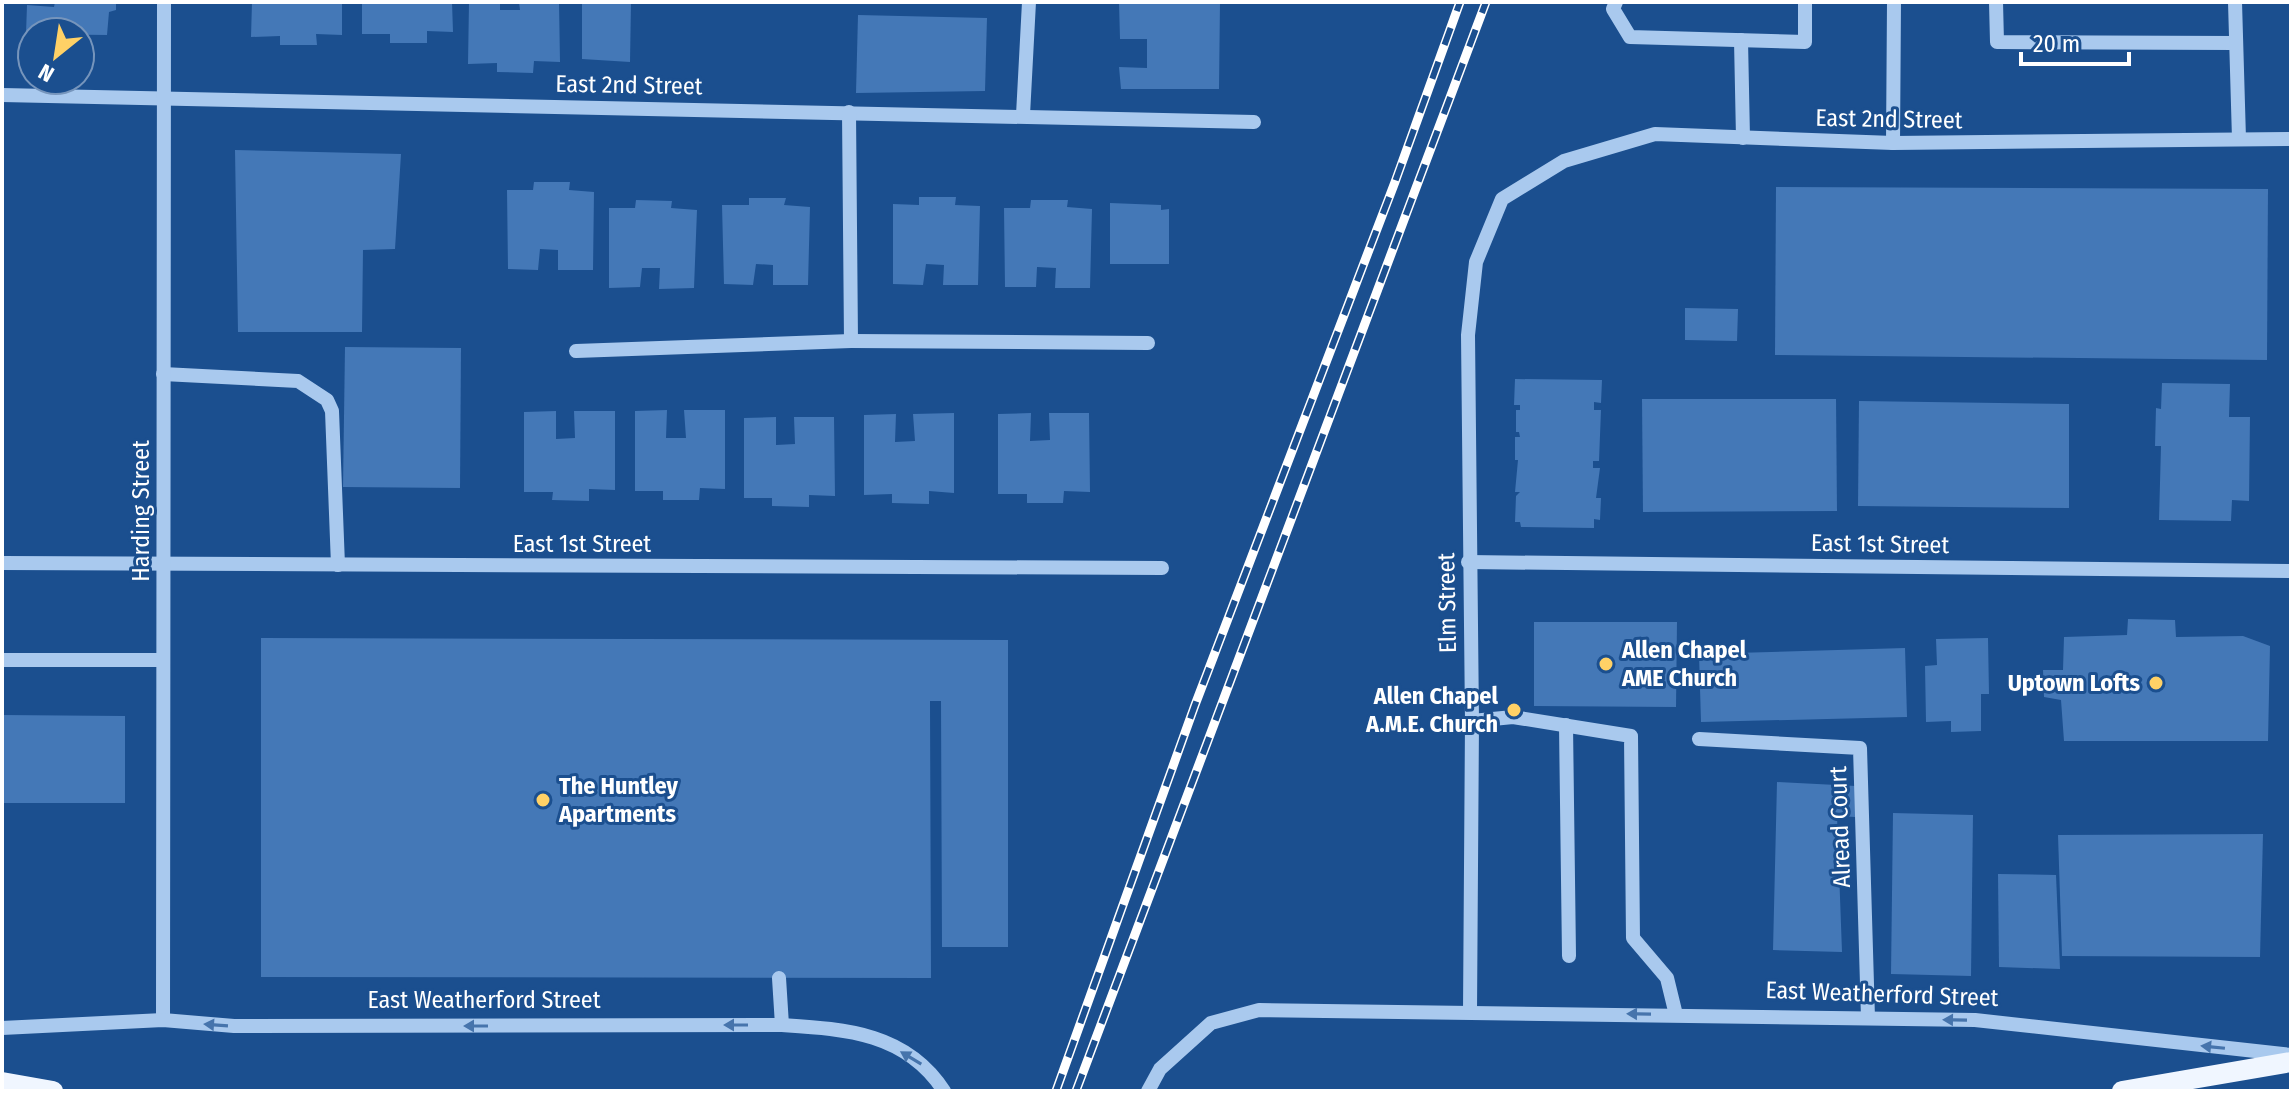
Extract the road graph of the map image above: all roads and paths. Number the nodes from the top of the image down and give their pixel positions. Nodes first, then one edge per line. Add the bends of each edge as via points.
1 (164, 2) edge
2 (1029, 2) edge
3 (1616, 2) edge
4 (1805, 2) edge
5 (1894, 2) edge
6 (1996, 2) edge
7 (2235, 2) edge
8 (1741, 40) junction
9 (2236, 43) junction
10 (2, 95) edge
11 (164, 97) junction
12 (849, 112) junction
13 (1023, 115) junction
14 (1254, 122) dead end
15 (1743, 138) junction
16 (2239, 139) junction
17 (2291, 139) edge
18 (1893, 143) junction
19 (1502, 199) joint
20 (851, 341) junction
21 (1148, 343) dead end
22 (576, 351) dead end
23 (163, 374) junction
24 (1468, 562) junction
25 (2, 563) edge
26 (163, 565) junction
27 (338, 565) junction
28 (1162, 568) dead end
29 (2291, 571) edge
30 (2, 660) edge
31 (163, 660) junction
32 (1472, 721) junction
33 (1566, 725) junction
34 (1699, 739) dead end
35 (1569, 956) dead end
36 (779, 978) dead end
37 (1470, 1012) junction
38 (1676, 1015) junction
39 (1868, 1018) junction
40 (163, 1020) junction
41 (782, 1025) junction
42 (2, 1028) edge
43 (2291, 1055) edge
44 (2291, 1062) edge
45 (2, 1082) edge
46 (53, 1091) edge
47 (944, 1091) edge
48 (1148, 1091) edge
49 (2122, 1091) edge

1 - 11 street, Harding Street
2 - 13 street
3 - 8 street via 1613,9 1630,37
4 - 8 street via 1805,42
5 - 18 street
6 - 9 street via 1997,42
7 - 9 street
8 - 15 street
9 - 16 street
10 - 11 street, East 2nd Street
11 - 12 street, East 2nd Street
11 - 23 street, Harding Street
12 - 13 street, East 2nd Street
12 - 20 street
13 - 14 street, East 2nd Street
15 - 18 street, East 2nd Street
15 - 19 street, East 2nd Street via 1655,134 1564,161
16 - 17 street, East 2nd Street
16 - 18 street, East 2nd Street
19 - 24 street, Elm Street via 1476,262 1468,335
20 - 21 street
20 - 22 street
23 - 26 street, Harding Street
23 - 27 street via 298,381 327,400 332,411
24 - 29 street, East 1st Street
24 - 32 street, Elm Street
25 - 26 street, East 1st Street
26 - 27 street, East 1st Street
26 - 31 street, Harding Street
27 - 28 street, East 1st Street
30 - 31 street
31 - 40 street, Harding Street
32 - 33 street via 1513,717
32 - 37 street, Elm Street
33 - 35 street
33 - 38 street via 1631,736 1633,938 1667,978
34 - 39 street, Alread Court via 1860,748
36 - 41 street
38 -> 37 street, East Weatherford Street
37 - 48 street, East Weatherford Street via 1259,1010 1211,1023 1160,1069
38 - 39 street, East Weatherford Street
43 -> 39 street, East Weatherford Street via 1975,1020
41 -> 40 street, East Weatherford Street via 234,1026
40 - 42 street, East Weatherford Street
47 -> 41 street, East Weatherford Street via 921,1064 870,1034
44 - 49 main road
45 - 46 main road

